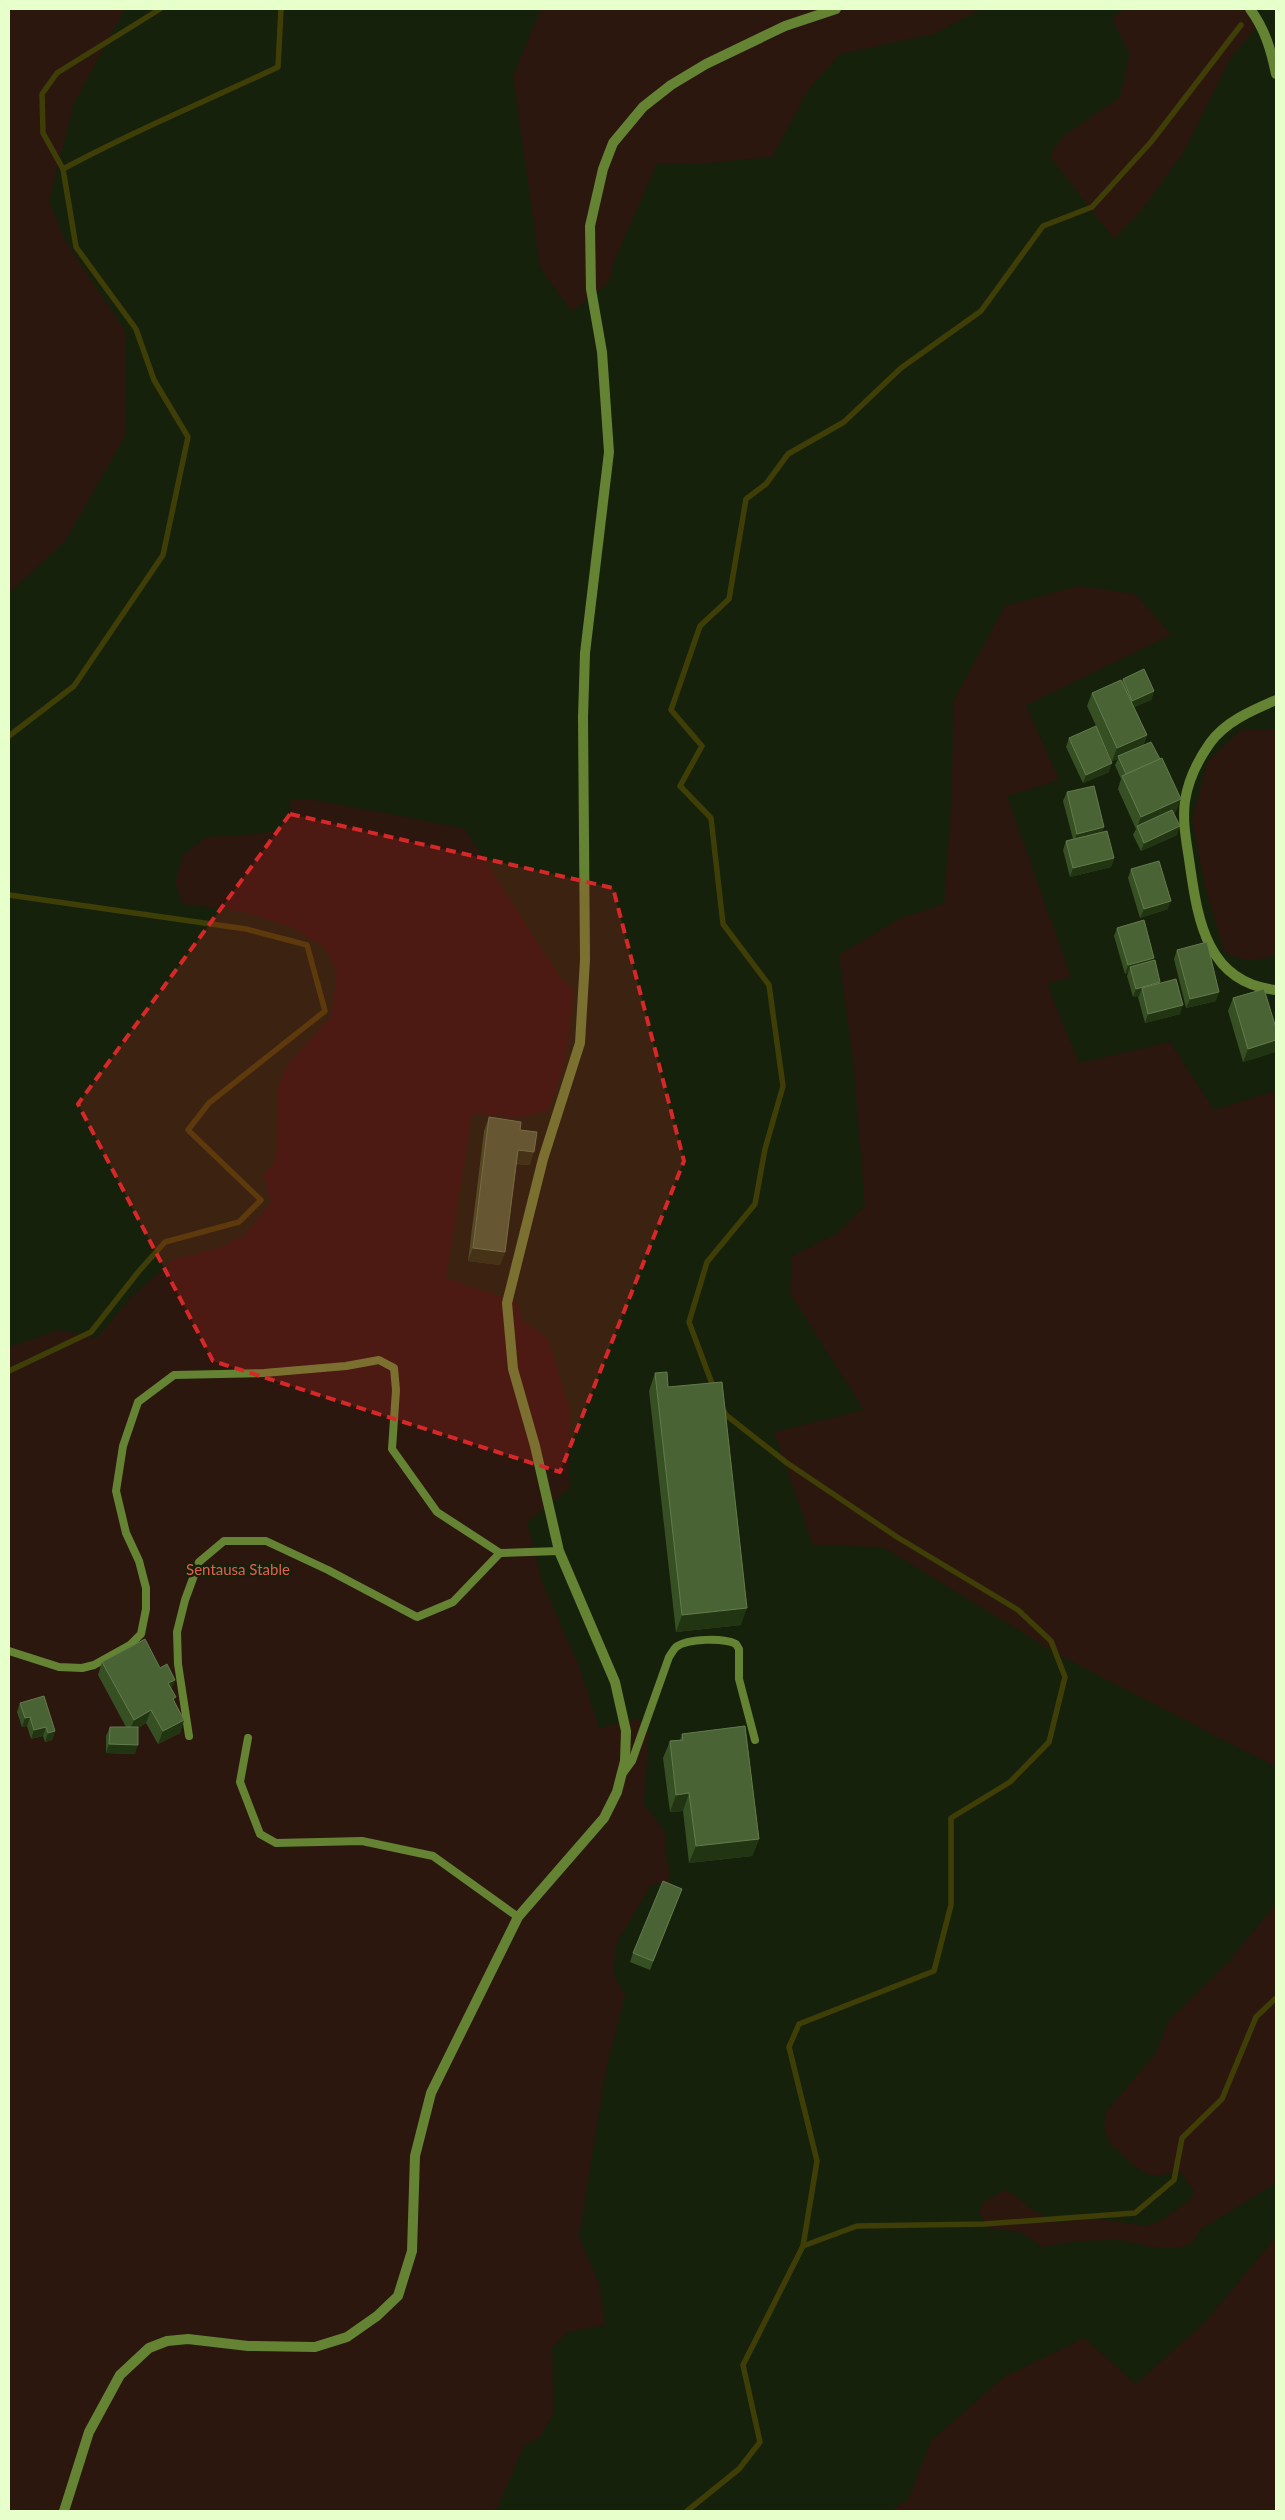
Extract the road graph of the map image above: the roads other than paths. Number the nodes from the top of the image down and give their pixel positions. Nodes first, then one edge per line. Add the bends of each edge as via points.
1 (836, 9) edge
2 (1250, 9) edge
3 (1276, 74) edge
4 (1276, 700) edge
5 (1276, 990) edge
6 (559, 1551) junction
7 (500, 1553) junction
8 (9, 1651) edge
9 (189, 1736) dead end
10 (248, 1738) dead end
11 (755, 1740) dead end
12 (621, 1776) junction
13 (518, 1917) junction
14 (64, 2511) edge

1 - 6 street via 785,26 734,50 671,85 643,107 613,143 603,169 590,226 591,289 602,352 609,452 585,653 585,960 580,1043 543,1160 507,1303 513,1369
2 - 3 street via 1261,23
4 - 5 street via 1228,724 1211,742 1190,781 1183,815 1201,924 1217,960 1243,982
6 - 7 lane
6 - 12 street via 614,1682 626,1731
7 - 8 lane via 437,1512 392,1449 396,1390 394,1368 379,1360 264,1373 174,1375 138,1402 123,1446 116,1491 126,1533 139,1561 146,1588 141,1634 130,1645 82,1668 59,1667
7 - 9 lane via 453,1602 417,1617 266,1541 224,1541 199,1562 177,1632 178,1664
10 - 13 lane via 240,1782 260,1834 276,1843 362,1841 434,1856
11 - 12 lane via 739,1679 736,1644 720,1639 683,1643 669,1657 632,1761
12 - 13 street via 604,1818
13 - 14 street via 431,2093 416,2156 412,2252 398,2296 347,2337 315,2347 248,2346 188,2339 167,2341 149,2348 120,2375 89,2432

